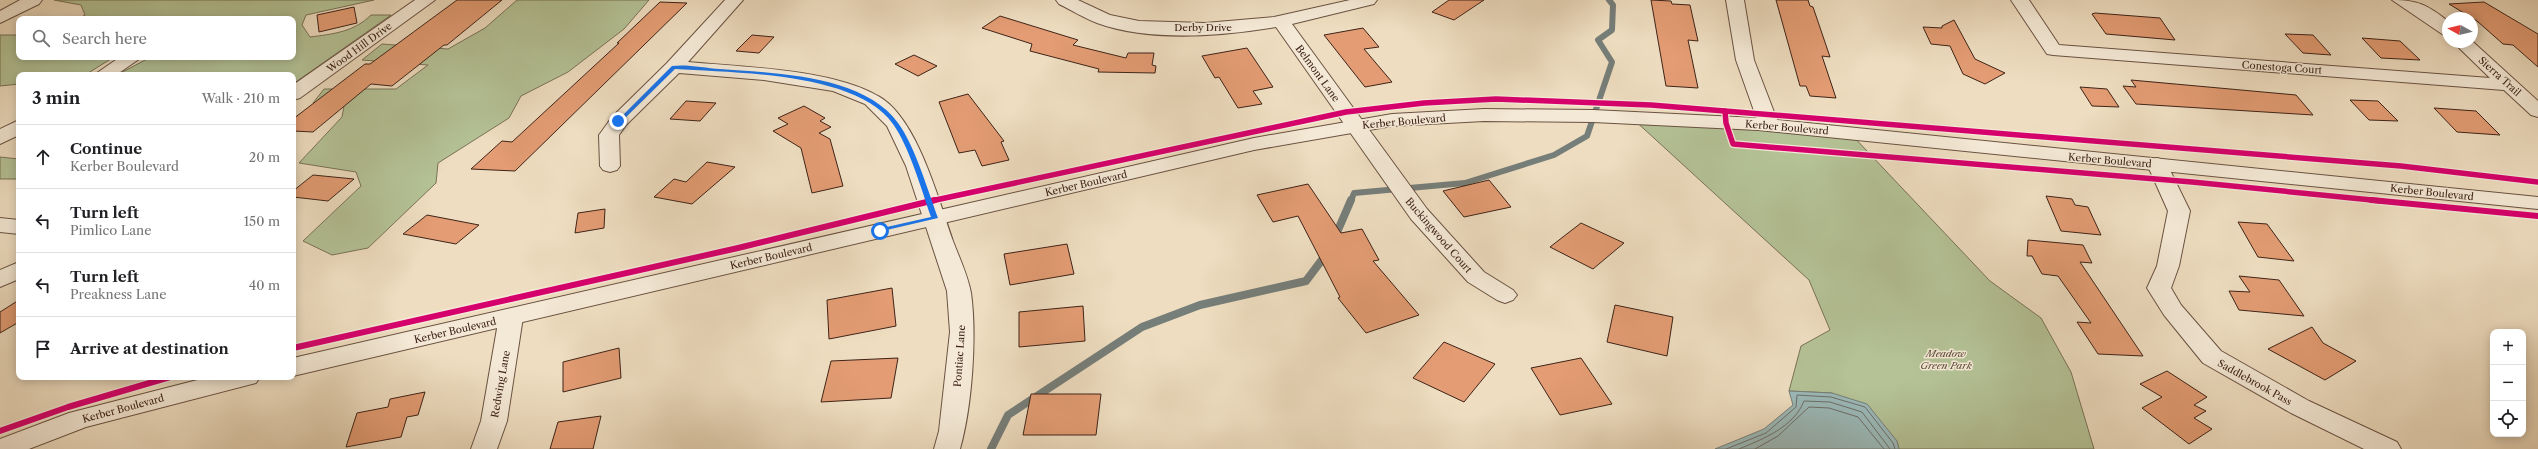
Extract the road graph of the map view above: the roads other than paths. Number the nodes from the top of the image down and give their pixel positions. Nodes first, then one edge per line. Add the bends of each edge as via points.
1 (33, 0) edge
2 (426, 0) edge
3 (734, 0) edge
4 (1066, 0) edge
5 (1368, 0) edge
6 (1735, 0) edge
7 (2020, 0) edge
8 (2400, 0) edge
9 (0, 18) edge
10 (1280, 22) junction
11 (2442, 25) edge
12 (2469, 48) edge
13 (128, 60) edge
14 (674, 68) junction
15 (108, 72) edge
16 (2511, 85) junction
17 (296, 92) edge
18 (2538, 110) edge
19 (1769, 124) junction
20 (1356, 125) junction
21 (16, 128) edge
22 (0, 138) edge
23 (2157, 164) junction
24 (610, 166) dead end
25 (2538, 203) edge
26 (935, 218) junction
27 (0, 224) edge
28 (16, 227) edge
29 (16, 271) edge
30 (0, 280) edge
31 (1505, 295) dead end
32 (511, 317) junction
33 (296, 365) edge
34 (234, 380) edge
35 (2, 449) edge
36 (484, 449) edge
37 (947, 449) edge
38 (2388, 449) edge

1 - 9 street
2 - 17 street, Wood Hill Drive
3 - 14 street
4 - 10 street, Derby Drive via 1107,20 1138,27 1225,29
5 - 10 street, Derby Drive
6 - 19 street via 1745,60
7 - 16 street, Conestoga Court via 2053,50
8 - 11 street
10 - 20 street, Belmont Lane
12 - 16 street, Sierra Trail
13 - 15 street
14 - 24 street via 618,121 608,135
14 - 26 street, Pontiac Lane via 772,75 837,86 872,100 896,124 916,166
16 - 18 street, Sierra Trail
19 - 20 street, Kerber Boulevard via 1484,114
19 - 23 street, Kerber Boulevard
20 - 26 street, Kerber Boulevard via 1254,144
20 - 31 street, Buckingwood Court via 1419,214 1476,277
21 - 22 street
23 - 25 street, Kerber Boulevard
23 - 38 street, Saddlebrook Pass via 2179,211 2169,260 2159,288 2172,310 2212,357 2300,407
26 - 32 street, Kerber Boulevard
26 - 37 street, Pontiac Lane via 959,291 962,332 952,432
27 - 28 street
29 - 30 street
32 - 33 street, Kerber Boulevard
32 - 36 street, Redwing Lane via 494,421
34 - 35 street, Kerber Boulevard via 78,420

